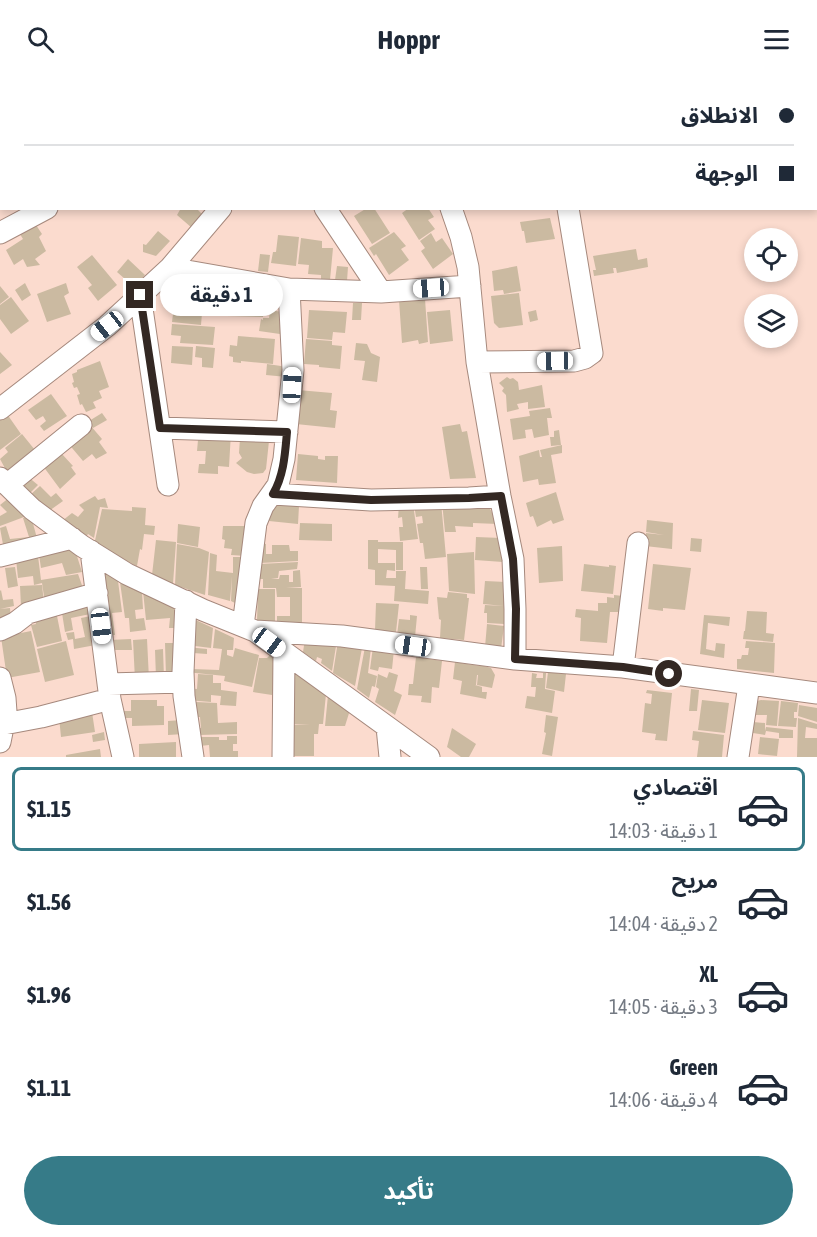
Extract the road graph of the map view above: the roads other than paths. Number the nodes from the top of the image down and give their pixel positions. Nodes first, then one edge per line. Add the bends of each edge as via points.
1 (43, 210) edge
2 (219, 210) edge
3 (326, 210) edge
4 (452, 210) edge
5 (568, 210) edge
6 (0, 233) edge
7 (170, 268) junction
8 (470, 286) junction
9 (289, 289) junction
10 (381, 292) junction
11 (140, 295) junction
12 (477, 362) junction
13 (0, 408) edge
14 (81, 425) dead end
15 (160, 428) junction
16 (287, 432) junction
17 (4, 482) edge
18 (168, 485) dead end
19 (273, 494) junction
20 (501, 496) junction
21 (72, 538) junction
22 (638, 543) dead end
23 (91, 551) junction
24 (0, 556) edge
25 (97, 594) junction
26 (186, 602) junction
27 (249, 628) junction
28 (0, 630) edge
29 (284, 652) junction
30 (515, 659) junction
31 (623, 667) junction
32 (0, 678) edge
33 (183, 682) junction
34 (749, 685) junction
35 (109, 692) junction
36 (817, 693) edge
37 (387, 727) junction
38 (1, 730) edge
39 (123, 757) edge
40 (193, 757) edge
41 (283, 757) edge
42 (390, 757) edge
43 (429, 757) edge
44 (738, 757) edge

1 - 6 street
2 - 7 street
3 - 10 street
4 - 8 street
5 - 12 street via 592,353 574,361
7 - 9 street
7 - 11 street
8 - 10 street
8 - 12 street
9 - 10 street
9 - 16 street via 293,370
11 - 13 street via 107,326
11 - 15 street
12 - 20 street
14 - 17 street
15 - 16 street
15 - 18 street
16 - 19 street via 282,474
17 - 21 street via 32,509
19 - 20 street via 371,500
19 - 27 street via 256,523
20 - 30 street via 513,559
21 - 23 street
21 - 24 street
22 - 31 street
23 - 25 street
23 - 26 street via 127,574
25 - 28 street via 28,613
25 - 35 street
26 - 27 street
26 - 33 street
27 - 29 street
27 - 30 street
29 - 37 street
29 - 41 street
30 - 31 street
31 - 34 street
32 - 38 street via 6,712
33 - 35 street
33 - 40 street
34 - 36 street
34 - 44 street
35 - 38 street
35 - 39 street
37 - 42 street
37 - 43 street

